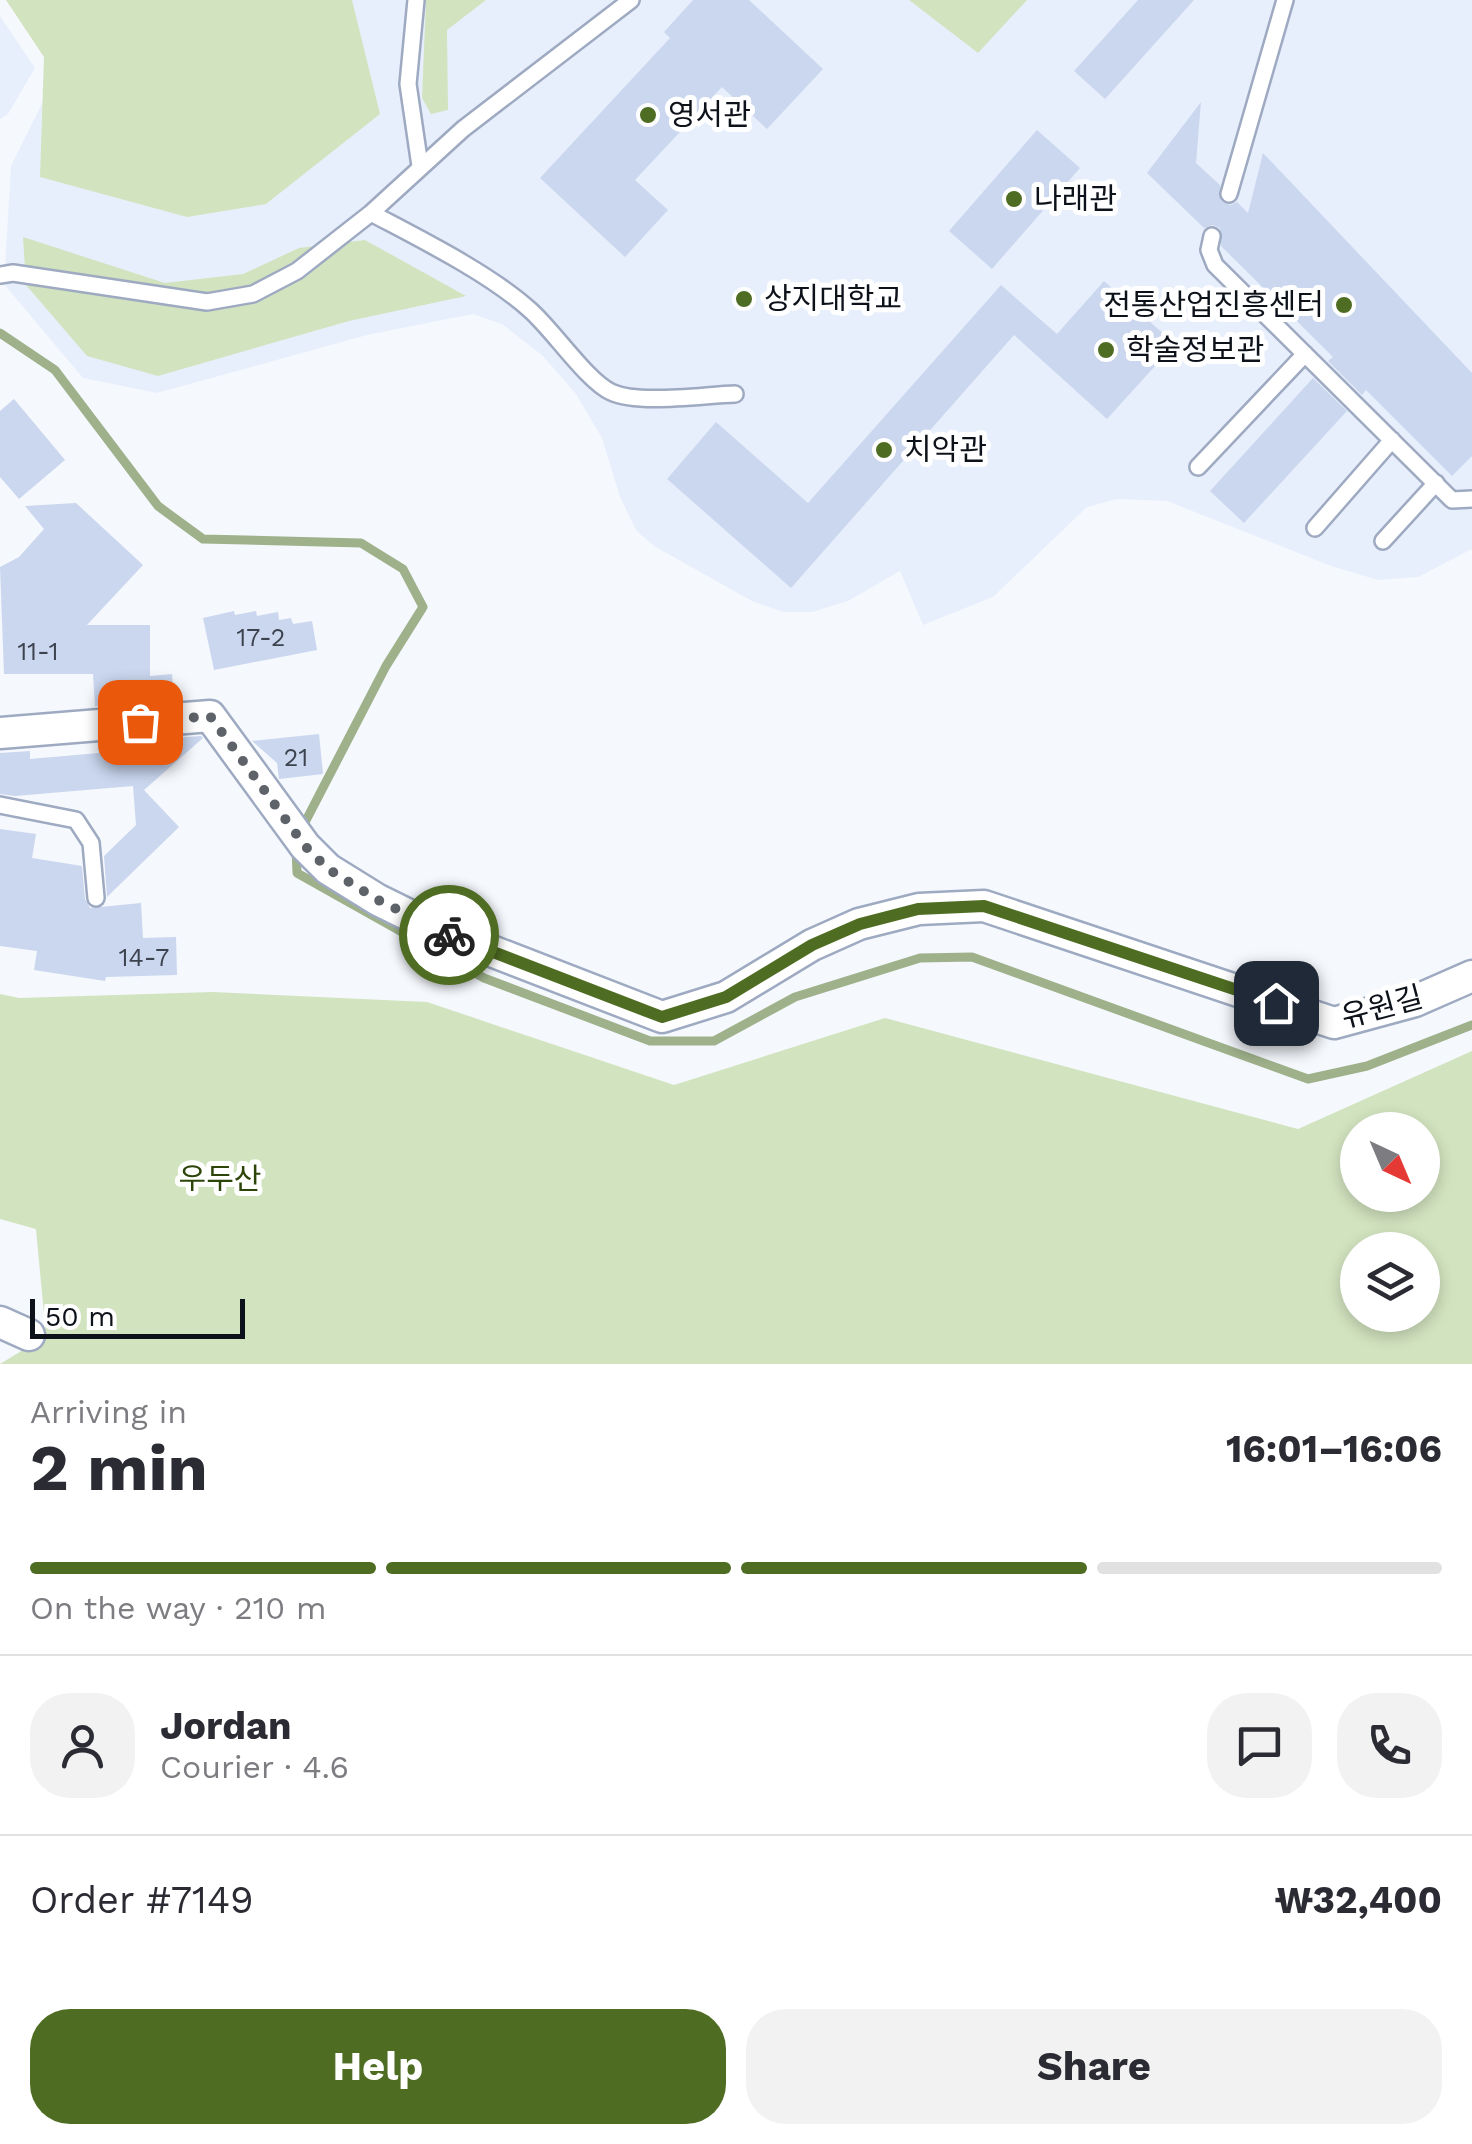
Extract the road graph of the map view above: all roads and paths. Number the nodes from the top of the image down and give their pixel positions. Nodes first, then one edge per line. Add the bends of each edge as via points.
1 (416, 0) edge
2 (631, 0) edge
3 (1285, 0) edge
4 (420, 166) junction
5 (1229, 194) dead end
6 (371, 213) junction
7 (1212, 236) dead end
8 (0, 275) edge
9 (1305, 354) junction
10 (734, 394) dead end
11 (1392, 440) junction
12 (1198, 467) dead end
13 (1436, 484) junction
14 (1472, 499) edge
15 (1315, 528) dead end
16 (1383, 542) dead end
17 (0, 734) edge
18 (0, 805) edge
19 (96, 898) dead end
20 (1472, 976) edge
21 (0, 1322) edge
22 (29, 1335) dead end

1 - 4 lane via 408,84
2 - 4 lane
3 - 5 lane
4 - 6 lane
6 - 8 lane via 297,271 253,294 207,302
6 - 10 lane via 527,307 612,392 638,398
7 - 9 lane via 1215,264
9 - 11 lane
9 - 12 lane
11 - 13 lane
11 - 15 lane
13 - 14 lane via 1452,500
13 - 16 lane
17 - 20 street, 유원길 via 210,716 328,869 444,933 662,1017 726,997 860,924 918,909 984,906 1334,1024 1416,1001
18 - 19 lane via 76,820 91,843
21 - 22 street

